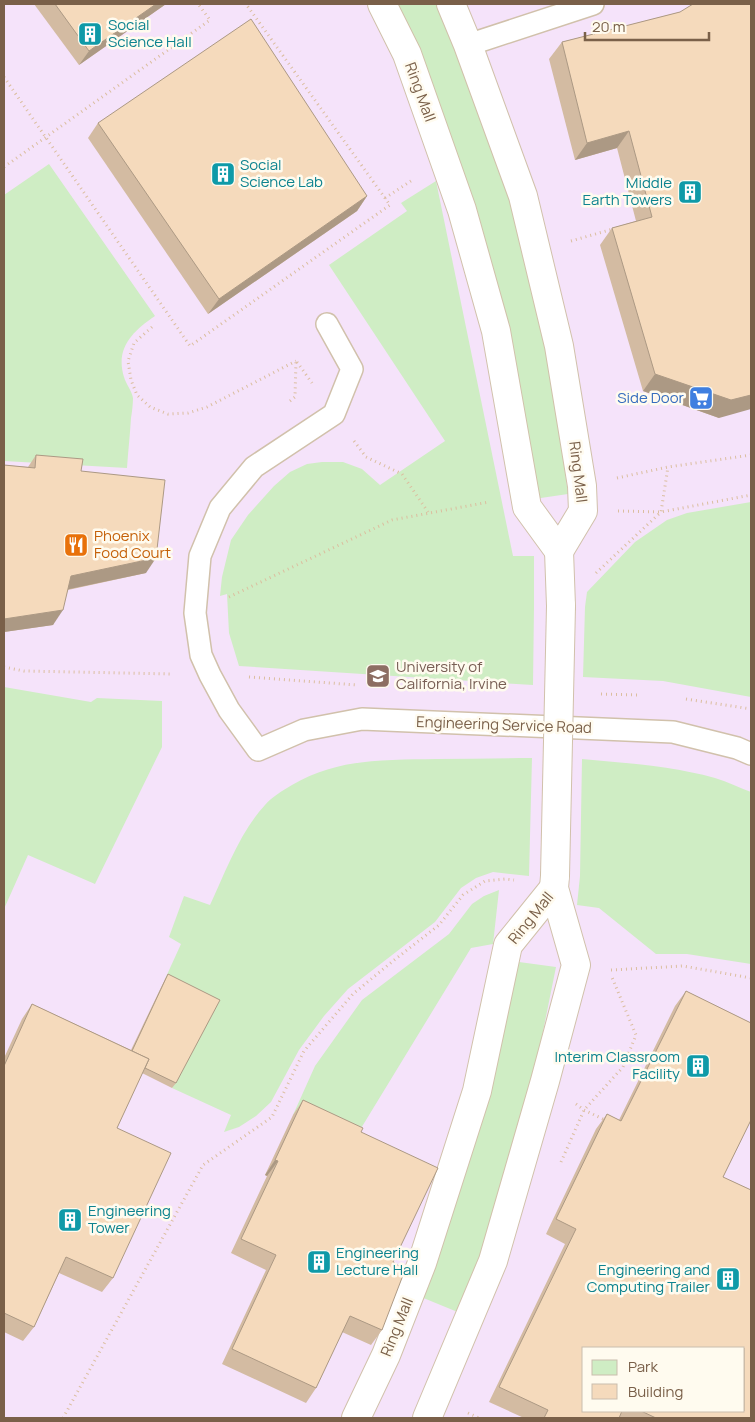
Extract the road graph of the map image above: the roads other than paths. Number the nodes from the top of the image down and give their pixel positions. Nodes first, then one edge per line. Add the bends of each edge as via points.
1 (382, 4) edge
2 (451, 4) edge
3 (593, 4) edge
4 (468, 45) junction
5 (327, 324) dead end
6 (558, 551) junction
7 (751, 754) edge
8 (555, 882) junction
9 (356, 1418) edge
10 (427, 1418) edge

1 - 6 street, Ring Mall via 407,54 462,210 496,332 527,507
2 - 4 street, Ring Mall
3 - 4 lane
4 - 6 street, Ring Mall via 523,196 559,346 583,498
5 - 7 lane, Engineering Service Road via 352,369 334,414 254,467 220,508 200,556 195,613 201,655 230,710 258,750 304,730 362,719 673,732
6 - 8 street, bridge via 561,600
8 - 9 street, Ring Mall via 508,945 477,1091 422,1264 386,1355
8 - 10 street, Ring Mall via 576,965 493,1261

